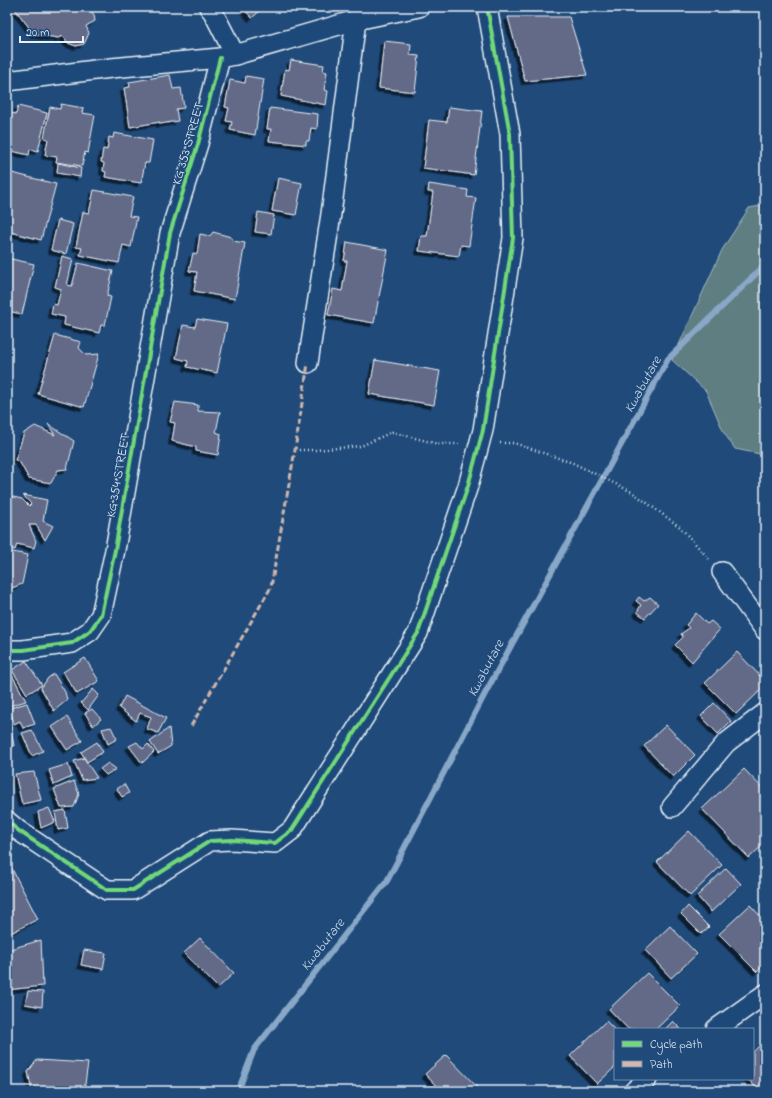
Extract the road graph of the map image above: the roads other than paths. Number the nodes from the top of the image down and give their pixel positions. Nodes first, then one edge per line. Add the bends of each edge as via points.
1 (209, 7) edge
2 (418, 7) edge
3 (487, 7) edge
4 (356, 20) junction
5 (228, 56) junction
6 (7, 81) edge
7 (170, 233) joint
8 (308, 363) dead end
9 (722, 572) road end
10 (765, 630) edge
11 (7, 650) edge
12 (765, 713) edge
13 (672, 807) dead end
14 (7, 821) edge
15 (765, 994) edge
16 (717, 1028) edge
17 (646, 1080) edge
18 (634, 1091) edge

1 - 5 street
2 - 4 street
3 - 14 street via 510,134 513,238 483,430 468,486 418,634 292,830 275,843 210,841 133,890 107,890
4 - 5 street
4 - 8 street via 331,214
5 - 6 street
5 - 7 street, KG 353 STREET
7 - 11 street, KG 354 STREET via 101,615 90,631 72,643
9 - 10 street
12 - 13 street via 726,743
15 - 16 street
17 - 18 street

